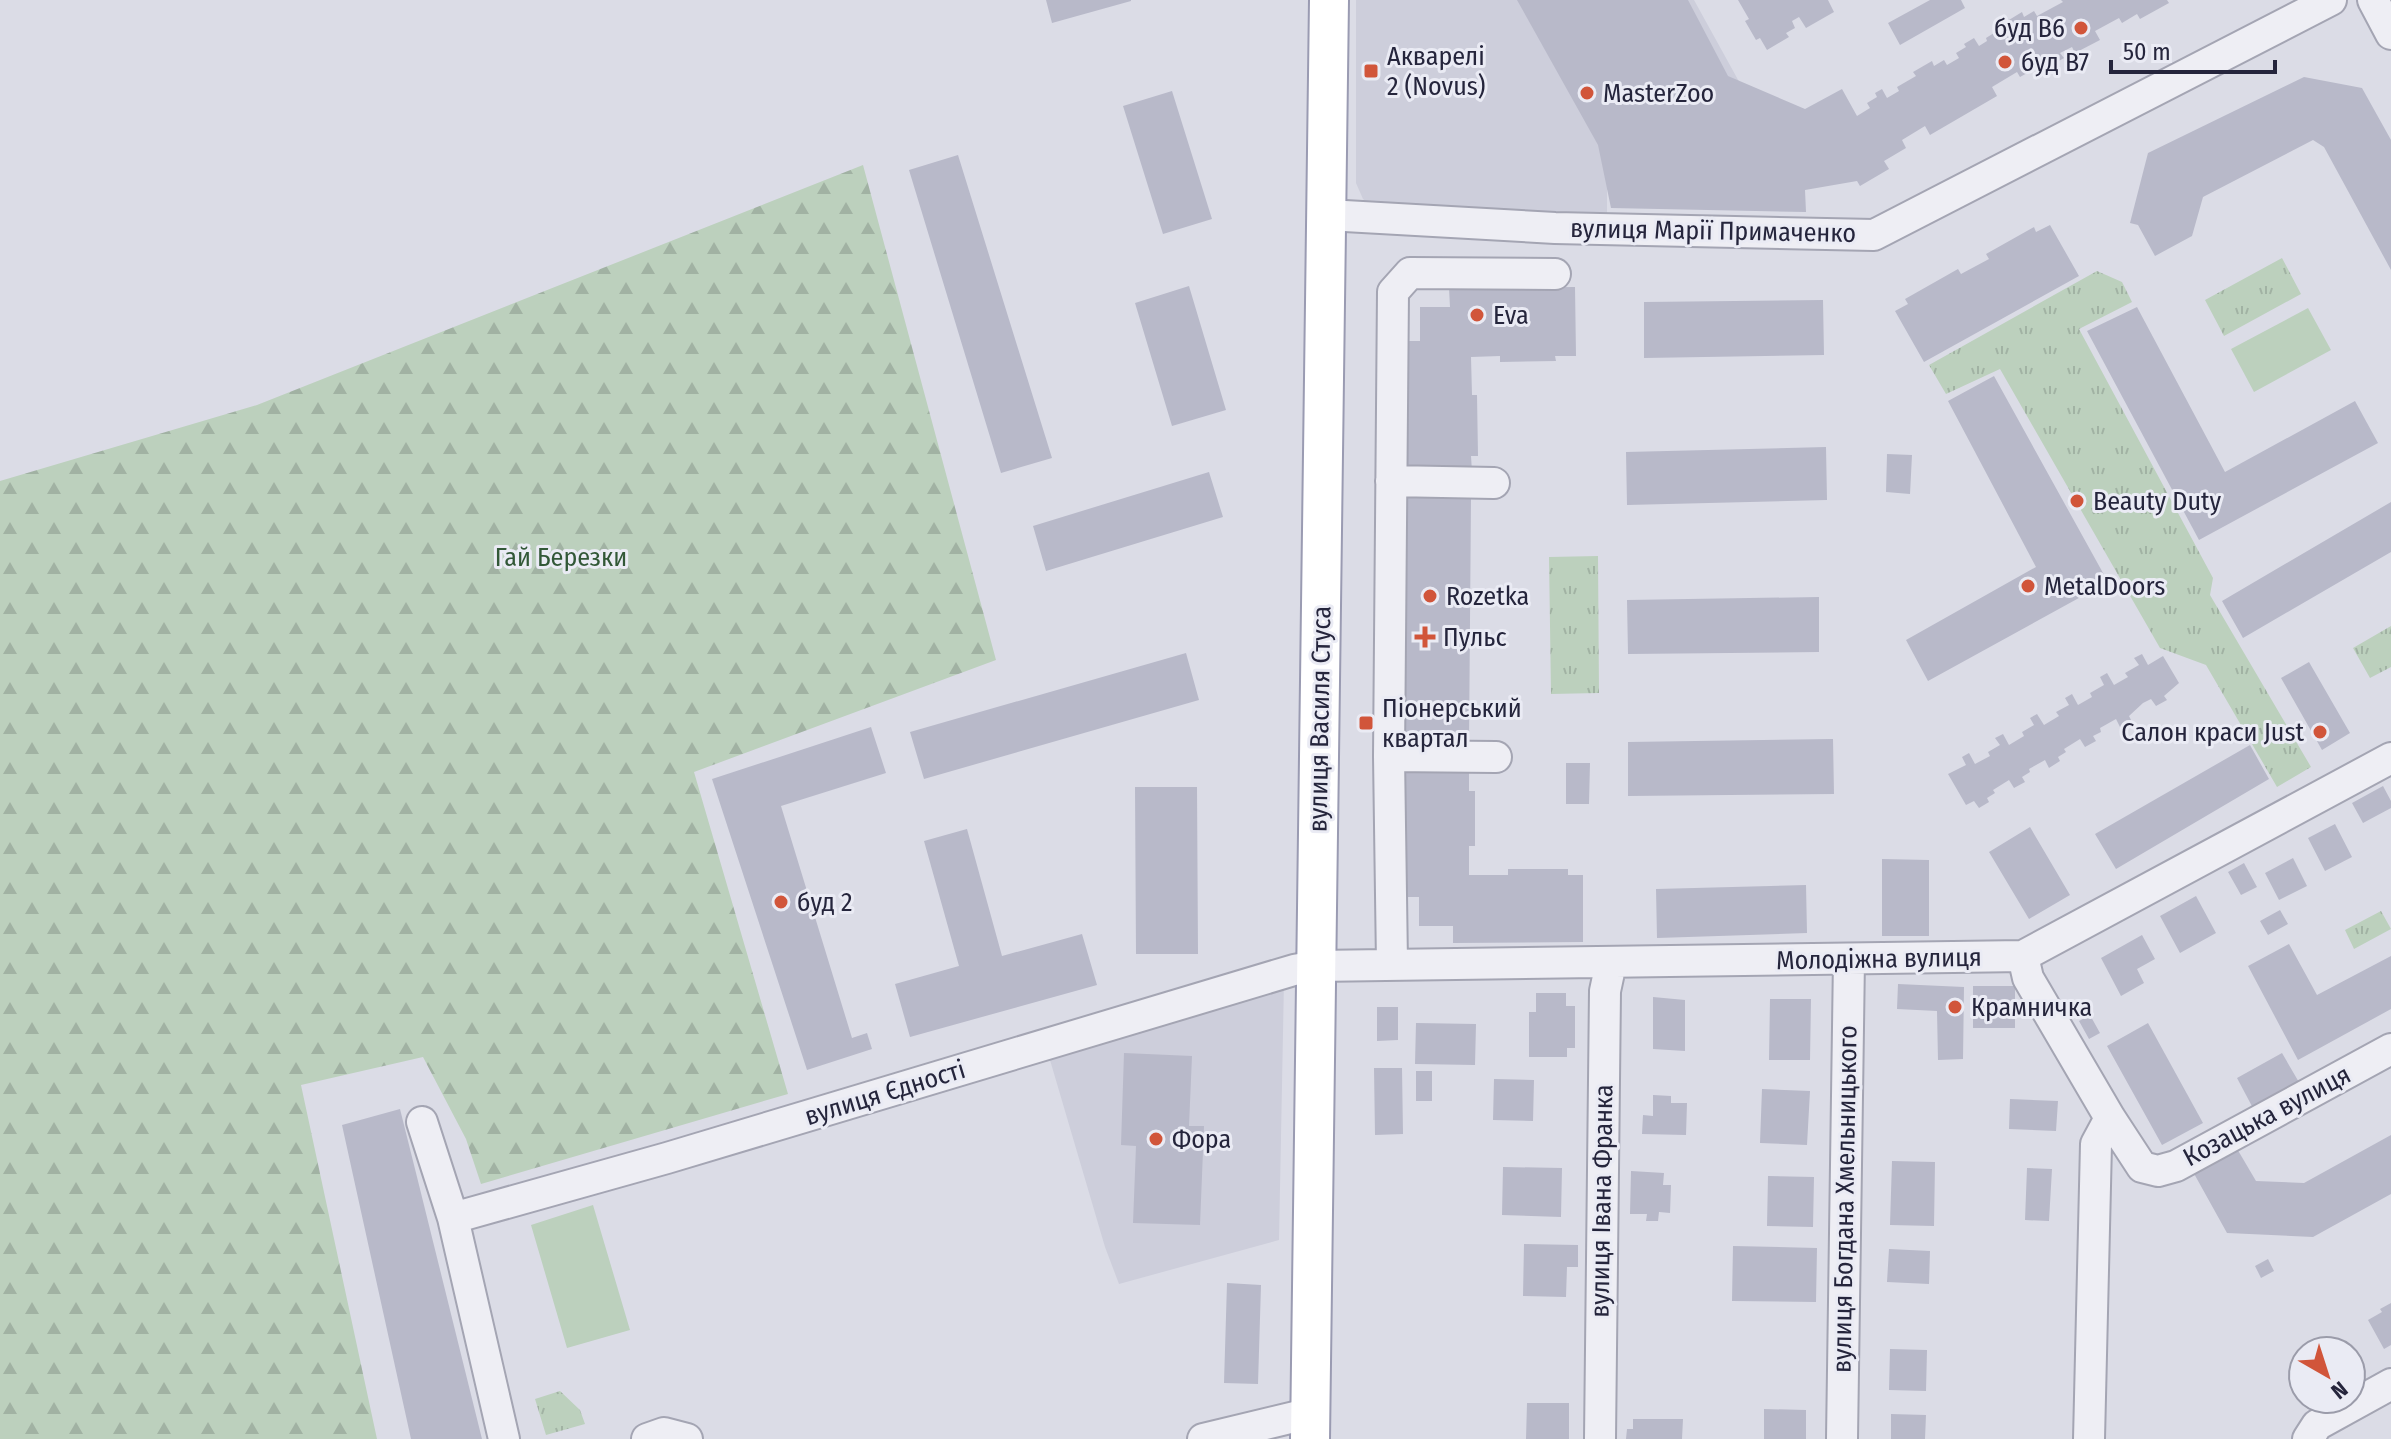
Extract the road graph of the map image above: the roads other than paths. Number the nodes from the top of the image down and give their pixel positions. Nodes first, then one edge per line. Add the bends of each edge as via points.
1 (1329, 0) edge
2 (2331, 0) edge
3 (2373, 0) edge
4 (2391, 34) edge
5 (1327, 215) junction
6 (1555, 274) dead end
7 (1391, 481) junction
8 (1494, 483) dead end
9 (1389, 756) junction
10 (1496, 757) dead end
11 (2391, 758) edge
12 (2023, 956) junction
13 (1849, 959) junction
14 (1392, 963) junction
15 (1611, 963) junction
16 (1316, 966) junction
17 (2391, 1049) edge
18 (2110, 1118) junction
19 (422, 1122) dead end
20 (453, 1218) junction
21 (2391, 1384) edge
22 (1310, 1426) edge
23 (504, 1439) edge
24 (647, 1439) edge
25 (687, 1439) edge
26 (1203, 1439) edge
27 (1600, 1439) edge
28 (1842, 1439) edge
29 (2089, 1439) edge
30 (2308, 1439) edge

1 - 5 main road, вулиця Василя Стуса
2 - 5 street, вулиця Марії Примаченко via 1874,235 1555,228
3 - 4 street
5 - 16 main road, вулиця Василя Стуса
6 - 7 street via 1410,273 1393,292
7 - 8 street
7 - 9 street
9 - 10 street
9 - 14 street
11 - 12 street, Молодіжна вулиця
12 - 13 street, Молодіжна вулиця
12 - 18 street, Козацька вулиця via 2028,978
13 - 15 street, Молодіжна вулиця
13 - 28 street, вулиця Богдана Хмельницького
14 - 15 street, Молодіжна вулиця
14 - 16 street, Молодіжна вулиця
15 - 27 street, вулиця Івана Франка via 1605,991
16 - 20 street, вулиця Єдності
16 - 22 main road, вулиця Василя Стуса
17 - 18 street, Козацька вулиця via 2158,1171 2142,1167
18 - 29 street via 2096,1144
19 - 20 street
20 - 23 street
21 - 30 street via 2317,1425
22 - 26 street
24 - 25 street via 664,1433

